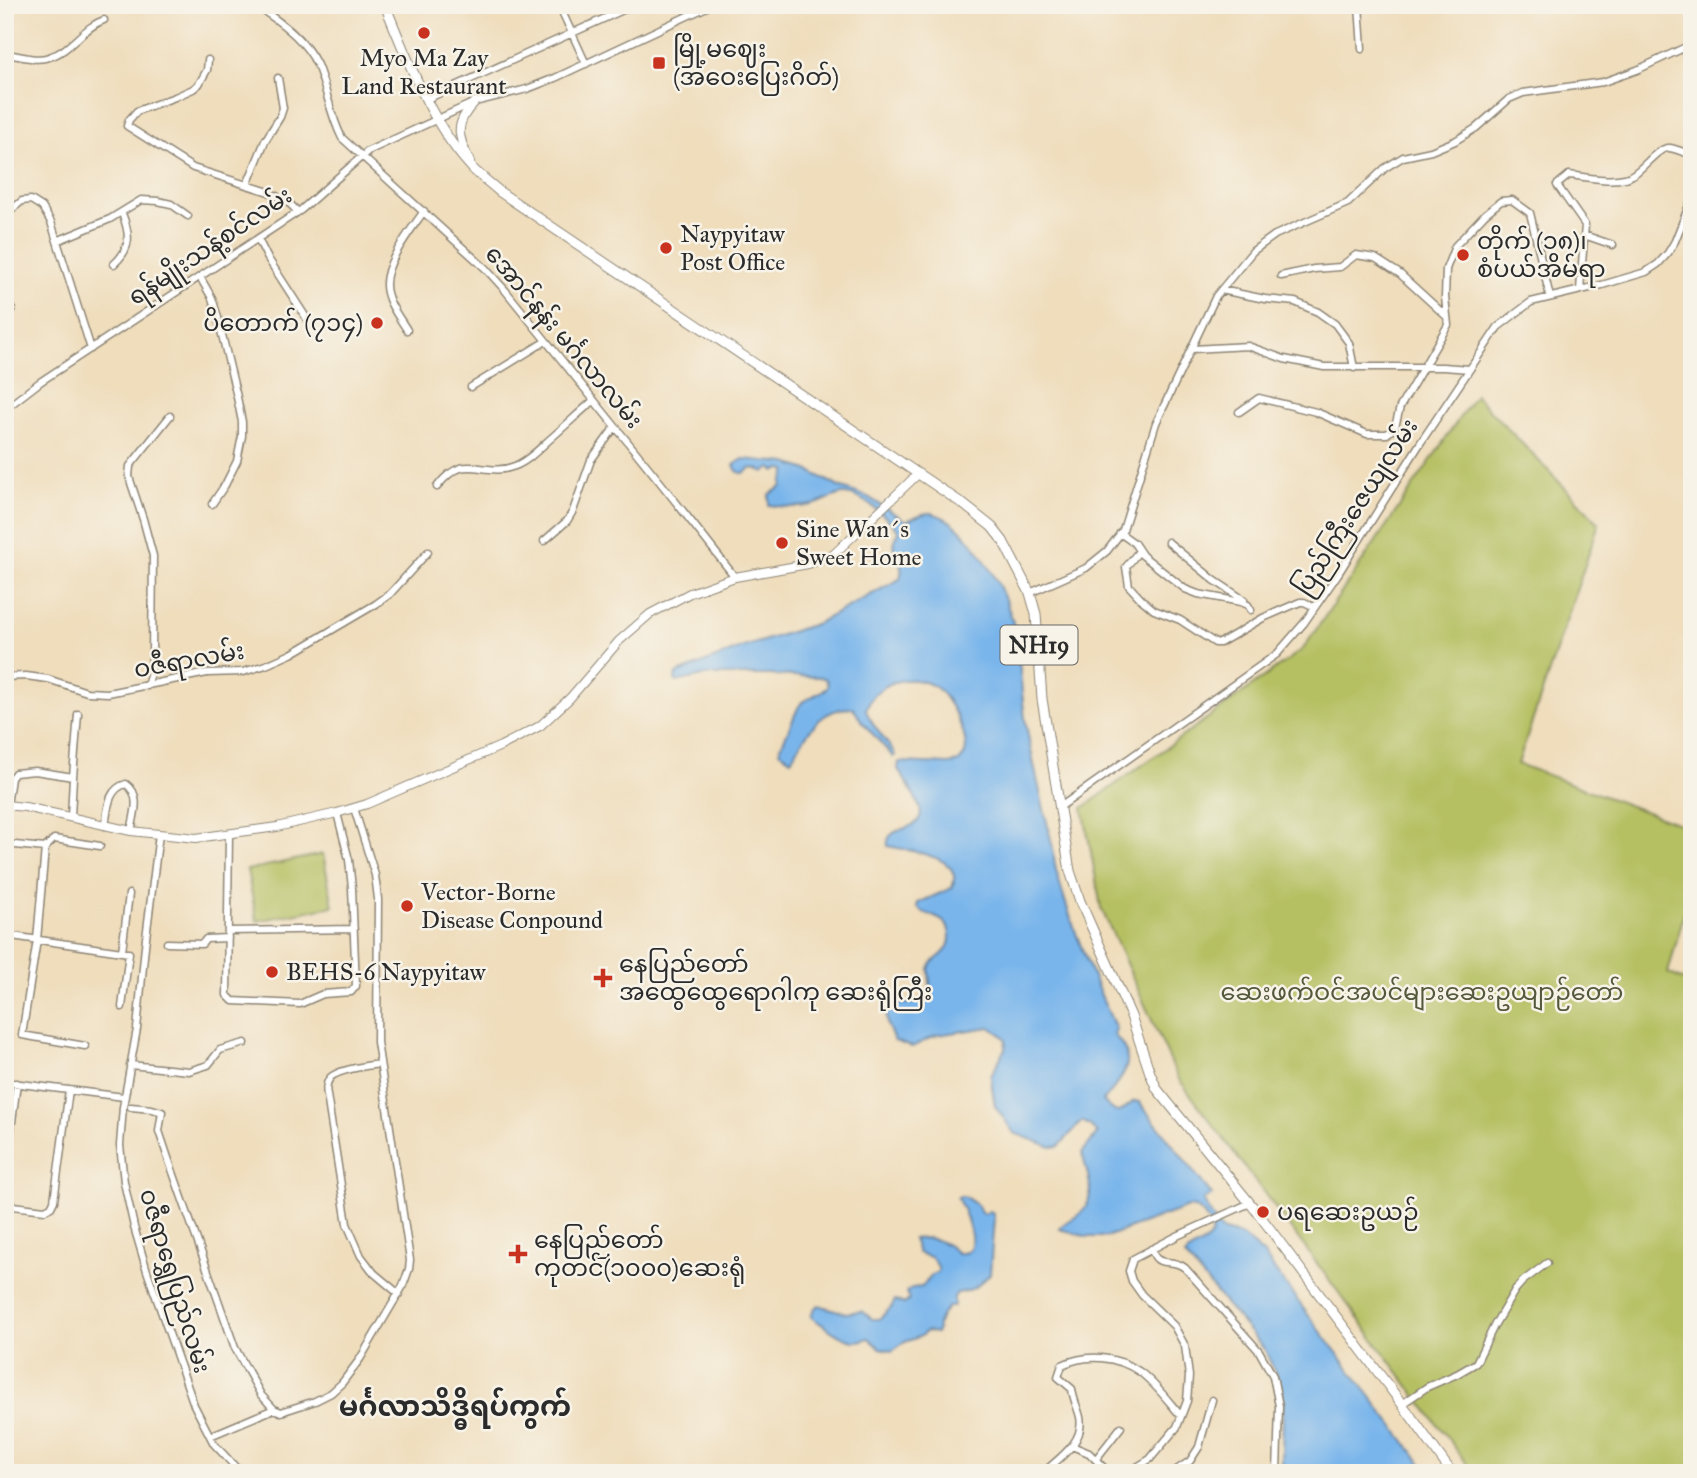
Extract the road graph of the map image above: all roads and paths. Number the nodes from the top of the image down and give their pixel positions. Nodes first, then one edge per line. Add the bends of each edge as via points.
1 (254, 5) edge
2 (385, 5) edge
3 (559, 5) edge
4 (634, 5) edge
5 (711, 5) edge
6 (1359, 5) edge
7 (104, 20) dead end
8 (1692, 31) edge
9 (572, 34) junction
10 (1690, 44) junction
11 (1362, 49) dead end
12 (5, 54) edge
13 (208, 60) dead end
14 (586, 64) junction
15 (278, 78) dead end
16 (1692, 82) edge
17 (427, 99) junction
18 (475, 102) junction
19 (437, 119) junction
20 (1692, 155) edge
21 (362, 156) junction
22 (472, 168) junction
23 (247, 185) junction
24 (1692, 198) edge
25 (424, 211) junction
26 (298, 212) junction
27 (122, 213) junction
28 (5, 215) edge
29 (188, 216) dead end
30 (1584, 235) junction
31 (258, 239) junction
32 (57, 241) junction
33 (1614, 245) dead end
34 (114, 264) dead end
35 (1281, 276) dead end
36 (200, 277) junction
37 (1221, 290) junction
38 (1580, 290) junction
39 (1550, 297) junction
40 (5, 302) edge
41 (12, 309) dead end
42 (1447, 317) junction
43 (307, 319) dead end
44 (407, 330) dead end
45 (546, 341) junction
46 (91, 349) junction
47 (1192, 349) junction
48 (1424, 367) junction
49 (1354, 368) junction
50 (1470, 369) junction
51 (471, 387) dead end
52 (594, 400) junction
53 (5, 409) edge
54 (1239, 412) dead end
55 (170, 416) dead end
56 (615, 427) junction
57 (918, 474) junction
58 (437, 487) dead end
59 (212, 504) dead end
60 (1121, 533) junction
61 (544, 541) dead end
62 (1168, 542) dead end
63 (1139, 551) junction
64 (428, 552) dead end
65 (735, 577) junction
66 (1030, 593) junction
67 (1315, 607) junction
68 (1251, 610) junction
69 (1250, 626) junction
70 (5, 677) edge
71 (147, 686) junction
72 (78, 713) dead end
73 (74, 777) junction
74 (6, 805) edge
75 (1060, 807) junction
76 (354, 808) junction
77 (337, 813) junction
78 (71, 817) junction
79 (106, 826) junction
80 (131, 831) junction
81 (159, 834) junction
82 (229, 834) junction
83 (5, 844) edge
84 (100, 846) dead end
85 (45, 848) junction
86 (130, 894) dead end
87 (354, 929) junction
88 (228, 934) junction
89 (5, 935) edge
90 (37, 940) junction
91 (167, 943) dead end
92 (122, 951) junction
93 (122, 1007) dead end
94 (245, 1042) dead end
95 (85, 1046) dead end
96 (380, 1064) junction
97 (130, 1065) junction
98 (5, 1082) edge
99 (17, 1083) junction
100 (69, 1090) junction
101 (124, 1097) junction
102 (131, 1107) dead end
103 (5, 1175) edge
104 (1250, 1203) junction
105 (5, 1205) edge
106 (1151, 1249) junction
107 (1547, 1263) dead end
108 (399, 1294) junction
109 (1212, 1400) dead end
110 (1402, 1404) junction
111 (274, 1409) junction
112 (1181, 1416) junction
113 (1121, 1427) dead end
114 (210, 1436) junction
115 (1072, 1446) junction
116 (1096, 1459) junction
117 (241, 1473) edge
118 (1043, 1473) edge
119 (1110, 1473) edge
120 (1128, 1473) edge
121 (1172, 1473) edge
122 (1277, 1473) edge
123 (1452, 1473) edge

1 - 21 street, အောင်နန်း မင်္ဂလာလမ်း via 292,32 310,52 333,122 342,138
2 - 17 highway, NH19
3 - 9 street
4 - 9 street
5 - 14 street, ရန်မျိုးသန့်စင်လမ်း
6 - 11 street
7 - 12 street via 48,58
8 - 10 street
9 - 14 street
9 - 17 street
10 - 16 street
10 - 37 street via 1603,82 1509,99 1455,142 1403,157 1348,202 1275,235 1253,251
13 - 23 street via 193,89 137,111 127,126 193,168
14 - 18 street, ရန်မျိုးသန့်စင်လမ်း via 527,89
15 - 23 street via 283,108
17 - 19 highway, NH19
18 - 19 street, ရန်မျိုးသန့်စင်လမ်း
18 - 22 main road via 465,112 459,132
19 - 21 street, ရန်မျိုးသန့်စင်လမ်း
19 - 22 highway, NH19
20 - 30 street via 1662,149 1628,178 1569,175 1557,185 1585,225
21 - 25 street, အောင်နန်း မင်္ဂလာလမ်း
21 - 26 street, ရန်မျိုးသန့်စင်လမ်း
22 - 57 highway, NH19
23 - 26 street via 269,192
24 - 38 street, ပြည်ကြီးဇေယျလမ်း via 1675,241 1658,264 1646,272
25 - 44 street via 399,248 386,285
25 - 45 street, အောင်နန်း မင်္ဂလာလမ်း via 485,268
26 - 31 street, ရန်မျိုးသန့်စင်လမ်း
27 - 29 street via 141,200 171,204
27 - 32 street
27 - 34 street via 128,243
28 - 32 street via 22,201 31,200 42,207
30 - 33 street
30 - 38 street
31 - 36 street, ရန်မျိုးသန့်စင်လမ်း
31 - 43 street
32 - 46 street
35 - 42 street via 1340,267 1356,255 1375,258
36 - 46 street, ရန်မျိုးသန့်စင်လမ်း
36 - 59 street via 217,314 242,422 237,461
37 - 47 street
37 - 49 street via 1295,302 1318,312 1335,324 1349,344
38 - 39 street, ပြည်ကြီးဇေယျလမ်း
39 - 42 street via 1530,214 1512,200 1501,201 1455,246 1446,269
39 - 50 street, ပြည်ကြီးဇေယျလမ်း via 1531,302 1499,327
40 - 41 street
42 - 48 street via 1448,326
45 - 51 street
45 - 52 street, အောင်နန်း မင်္ဂလာလမ်း
46 - 53 street, ရန်မျိုးသန့်စင်လမ်း
47 - 49 street via 1248,346 1284,359
47 - 60 street via 1156,423
48 - 49 street
48 - 50 street
48 - 54 street via 1400,407 1395,427 1387,434 1367,434 1316,412 1259,398
50 - 67 street, ပြည်ကြီးဇေယျလမ်း
52 - 56 street, အောင်နန်း မင်္ဂလာလမ်း
52 - 58 street via 525,461 501,469 456,468
55 - 71 street via 130,466 129,476 153,556 152,656
56 - 61 street via 591,460 567,521
56 - 65 street, အောင်နန်း မင်္ဂလာလမ်း
57 - 65 main road via 833,555
57 - 66 highway, NH19 via 992,527
60 - 63 street
60 - 66 street via 1086,568
62 - 68 street via 1247,602
63 - 68 street via 1185,589 1241,601
63 - 69 street via 1126,567 1129,586 1154,610 1181,620 1215,643
64 - 71 street, ဝဇီရာလမ်း via 383,599 291,654 243,672 207,673
65 - 76 main road via 650,614 540,726
66 - 75 highway, NH19
67 - 69 street via 1300,601
67 - 75 street, ပြည်ကြီးဇေယျလမ်း via 1277,654
68 - 69 street
70 - 71 street, ဝဇီရာလမ်း via 48,679 87,692
72 - 73 street
73 - 74 street via 15,773
73 - 78 street
74 - 78 main road
75 - 104 highway, NH19 via 1070,871 1080,901 1131,1016 1157,1089
76 - 77 main road
76 - 96 street via 378,899
77 - 82 main road
77 - 87 street via 349,860
78 - 79 main road
79 - 80 main road
79 - 80 street via 111,794 126,784 135,795
80 - 81 main road
81 - 82 main road via 197,838
81 - 97 street, ဝဇီရာရွှေပြည်လမ်း
82 - 88 street
83 - 85 street
84 - 85 street via 54,839
85 - 90 street
86 - 92 street
87 - 88 street
87 - 88 street via 356,986 351,992 323,994 300,1004 233,1002 228,995
88 - 91 street via 202,944
89 - 90 street
90 - 92 street
90 - 95 street via 22,1035
92 - 93 street via 129,953
94 - 97 street via 220,1049 208,1065 189,1070
96 - 108 street via 410,1260
96 - 108 street via 334,1075 326,1086 347,1224 361,1256
97 - 101 street, ဝဇီရာရွှေပြည်လမ်း
98 - 99 street
99 - 100 street
99 - 103 street
100 - 101 street
100 - 105 street via 51,1207
101 - 114 street, ဝဇီရာရွှေပြည်လမ်း via 120,1145 134,1227 194,1405
102 - 111 street via 162,1112 159,1131 167,1158 235,1348
104 - 106 street
104 - 110 highway, NH19
106 - 112 street via 1133,1259 1129,1271 1132,1281 1174,1326 1185,1346 1189,1376
106 - 122 street via 1157,1259 1185,1268 1259,1351 1273,1376 1279,1406
107 - 110 street via 1515,1290 1476,1363
108 - 111 street via 342,1383 315,1401 281,1412
109 - 121 street via 1199,1447 1190,1461
110 - 123 highway, NH19
111 - 114 street
112 - 115 street via 1138,1371 1100,1357 1074,1359 1062,1365 1058,1377 1072,1389 1081,1422
112 - 120 street via 1150,1459
113 - 116 street
114 - 117 street, ဝဇီရာရွှေပြည်လမ်း
115 - 116 street
115 - 118 street
116 - 119 street

